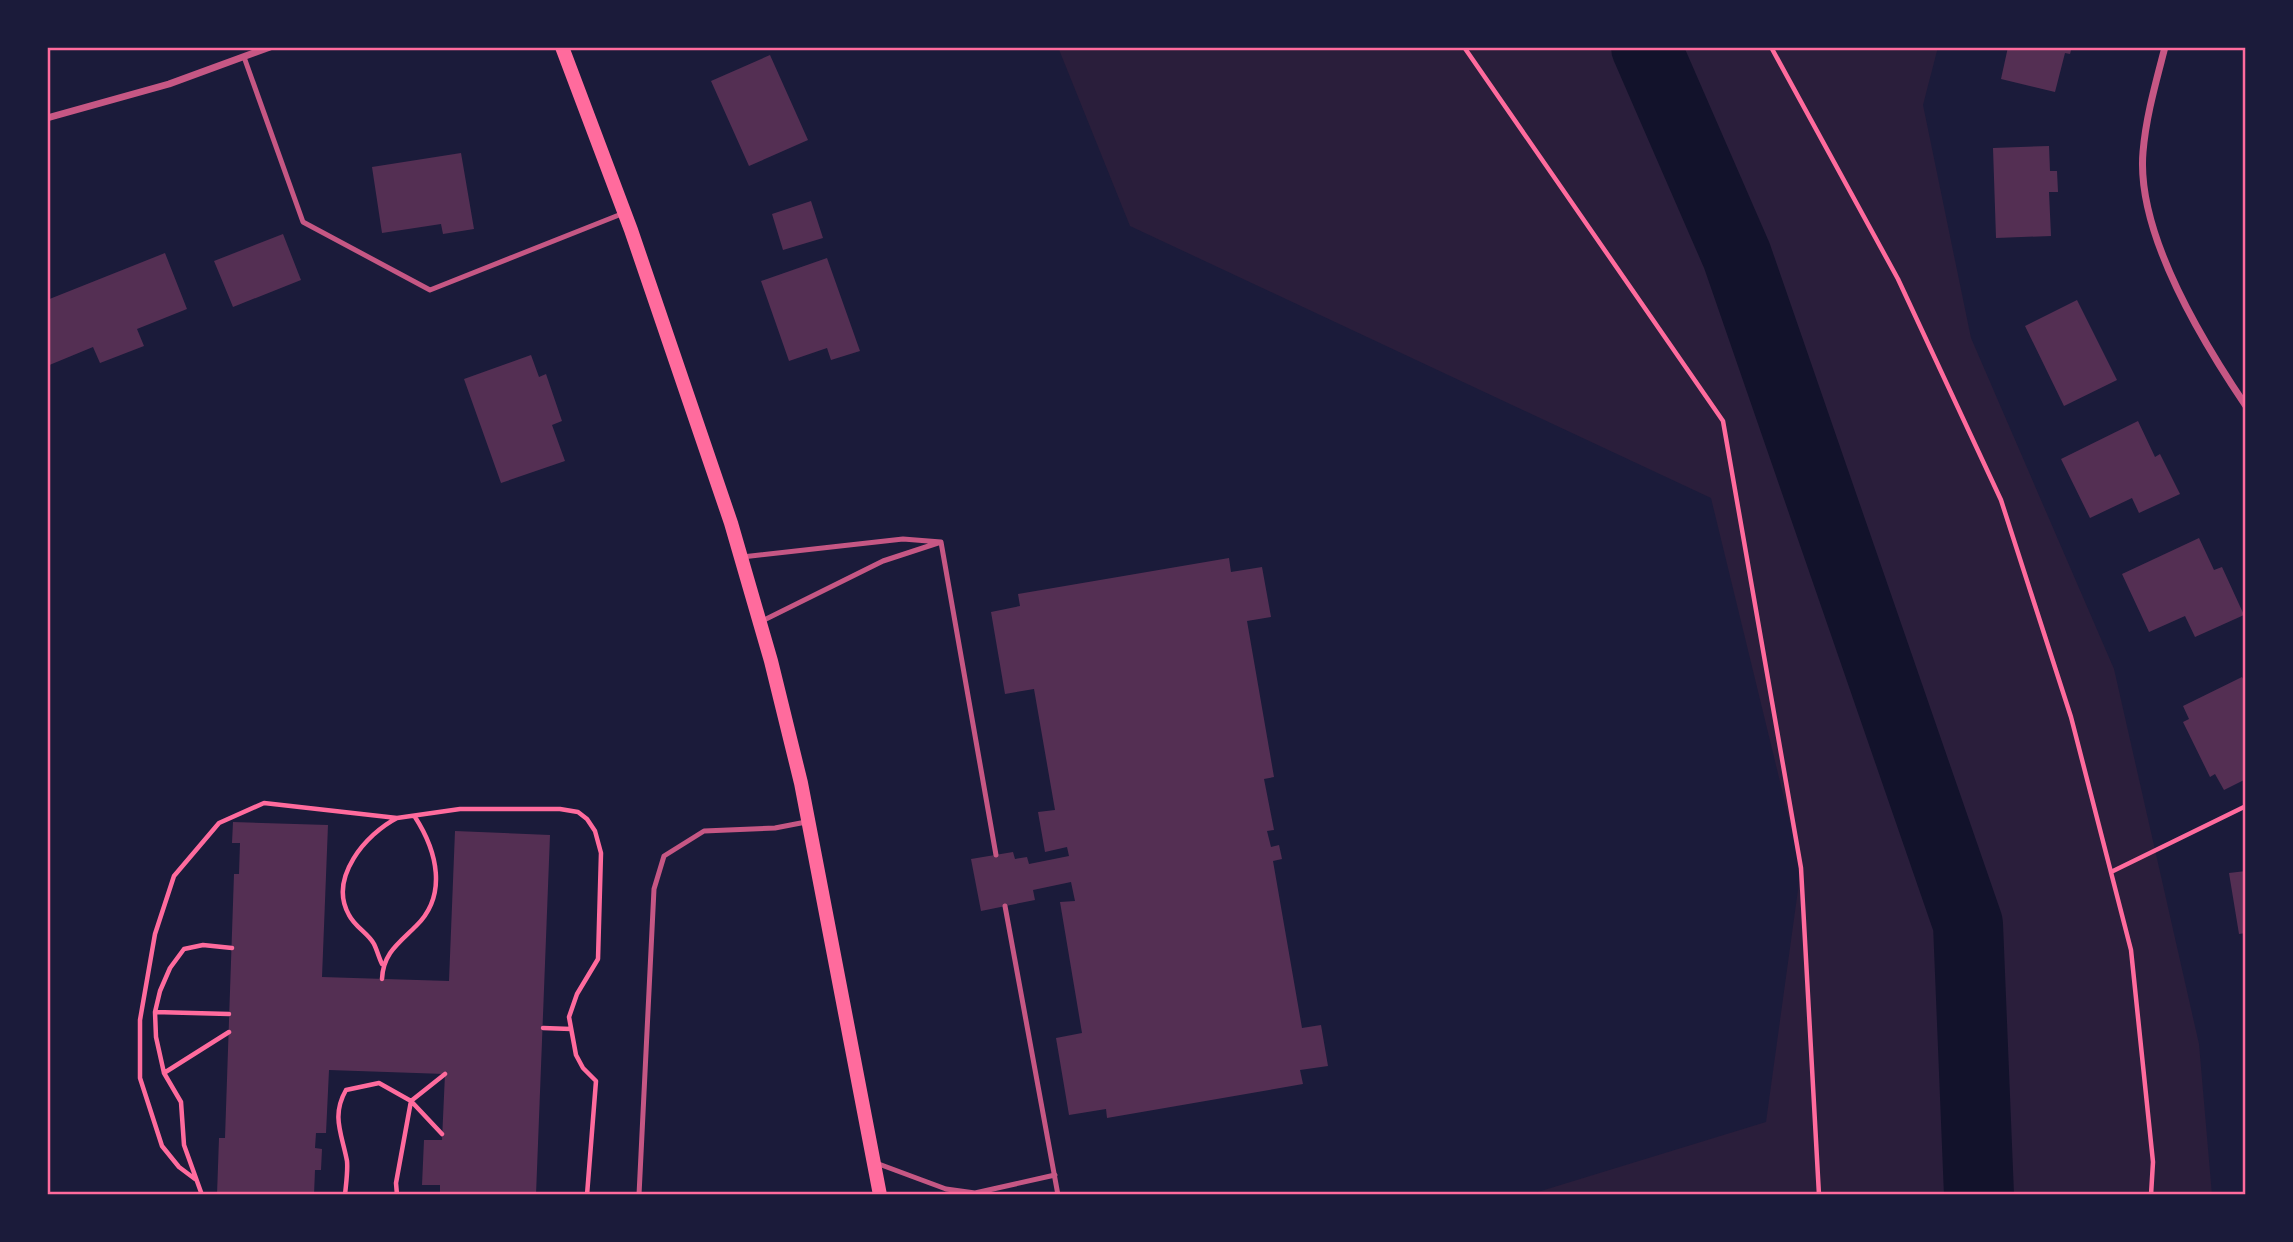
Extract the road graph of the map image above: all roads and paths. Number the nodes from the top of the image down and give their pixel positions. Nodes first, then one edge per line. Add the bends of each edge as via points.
1 (270, 47) edge
2 (562, 47) edge
3 (1464, 47) edge
4 (1771, 47) edge
5 (2165, 47) edge
6 (244, 57) junction
7 (47, 118) edge
8 (624, 213) junction
9 (2246, 406) edge
10 (941, 542) junction
11 (741, 557) junction
12 (760, 622) junction
13 (2246, 806) edge
14 (415, 817) junction
15 (397, 818) junction
16 (809, 821) junction
17 (996, 855) dead end
18 (2110, 872) junction
19 (1005, 906) dead end
20 (232, 948) dead end
21 (382, 965) junction
22 (382, 979) dead end
23 (155, 1013) junction
24 (229, 1014) dead end
25 (543, 1028) dead end
26 (570, 1029) junction
27 (229, 1032) dead end
28 (164, 1073) junction
29 (445, 1074) dead end
30 (411, 1101) junction
31 (442, 1134) dead end
32 (874, 1162) junction
33 (1055, 1175) junction
34 (195, 1179) junction
35 (202, 1195) edge
36 (345, 1195) edge
37 (397, 1195) edge
38 (587, 1195) edge
39 (639, 1195) edge
40 (880, 1195) edge
41 (1058, 1195) edge
42 (1819, 1195) edge
43 (2151, 1195) edge

1 - 6 street
2 - 8 main road
3 - 42 path via 1723,421 1801,868
4 - 18 path via 1898,279 2001,500 2071,717
5 - 9 street via 2143,155 2148,206 2160,250 2186,305
6 - 7 street via 169,84
6 - 8 lane via 303,222 430,290
8 - 11 main road
10 - 11 lane via 903,539
10 - 12 lane via 883,561
10 - 17 lane
11 - 12 main road
12 - 16 main road
13 - 18 path
14 - 15 path
14 - 21 path via 435,860 433,906 397,941
14 - 26 path via 460,809 560,809 587,819 601,853 598,959 577,994
15 - 21 path via 378,828 359,849 344,892 349,916 373,942
15 - 34 path via 264,803 219,823 174,876 155,934 140,1020 140,1078 162,1146
16 - 32 main road
16 - 39 lane via 775,828 704,831 664,856 654,889
18 - 43 path via 2131,950 2153,1162
19 - 33 lane
20 - 23 path via 203,945 184,949 170,968
21 - 22 path
23 - 24 path
23 - 28 path
25 - 26 path
26 - 38 path via 576,1055 596,1081
27 - 28 path
28 - 34 path via 181,1102 184,1145
29 - 30 path
30 - 31 path
30 - 36 path via 379,1083 346,1090 338,1104 337,1125 347,1164
30 - 37 path
32 - 33 lane via 946,1189 975,1193
32 - 40 main road
33 - 41 lane
34 - 35 path

